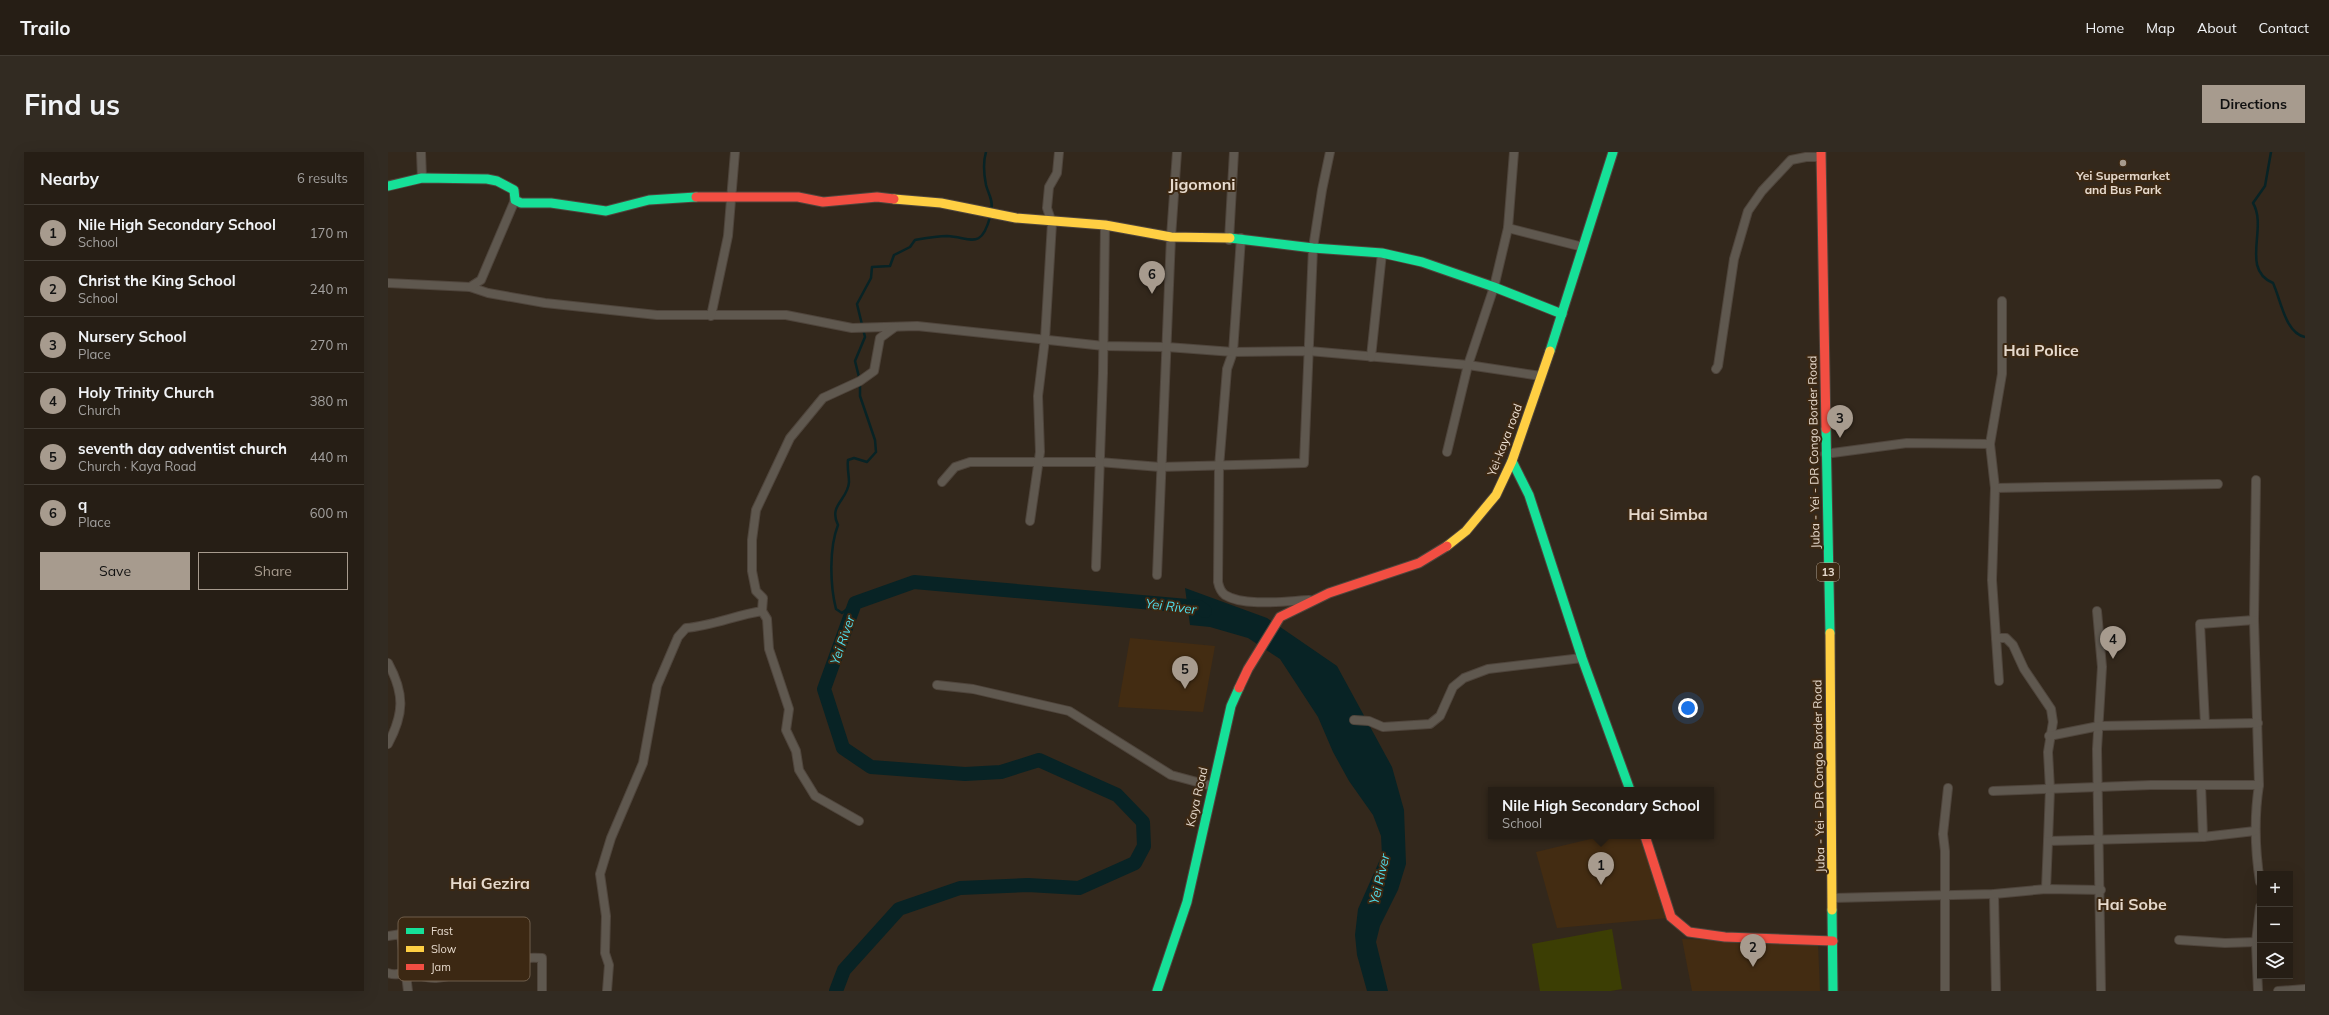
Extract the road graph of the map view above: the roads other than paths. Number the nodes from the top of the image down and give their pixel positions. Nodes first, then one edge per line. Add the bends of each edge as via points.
1 (421, 152) edge
2 (735, 152) edge
3 (1059, 152) edge
4 (1177, 152) edge
5 (1234, 152) edge
6 (1330, 152) edge
7 (1514, 152) edge
8 (1613, 152) edge
9 (1821, 155) edge
10 (422, 178) junction
11 (388, 186) edge
12 (730, 198) junction
13 (515, 200) junction
14 (1052, 223) junction
15 (1105, 225) junction
16 (1508, 228) junction
17 (1171, 237) junction
18 (1241, 238) junction
19 (1229, 240) junction
20 (1583, 247) junction
21 (1313, 248) junction
22 (1382, 253) junction
23 (388, 283) edge
24 (1494, 286) junction
25 (470, 287) junction
26 (2002, 301) dead end
27 (1562, 314) junction
28 (711, 316) junction
29 (895, 327) junction
30 (1045, 339) junction
31 (1104, 346) junction
32 (1167, 347) junction
33 (1309, 351) junction
34 (1233, 352) junction
35 (1371, 357) junction
36 (1468, 365) junction
37 (1716, 369) dead end
38 (1541, 376) junction
39 (1990, 444) junction
40 (1447, 452) dead end
41 (1825, 454) junction
42 (1512, 460) junction
43 (1039, 461) junction
44 (1099, 462) junction
45 (1160, 467) junction
46 (1219, 467) junction
47 (2256, 480) dead end
48 (942, 482) dead end
49 (2218, 484) dead end
50 (1995, 488) junction
51 (1030, 521) dead end
52 (1096, 567) dead end
53 (1157, 575) dead end
54 (1312, 600) junction
55 (762, 611) junction
56 (2097, 611) dead end
57 (1280, 616) joint
58 (2254, 620) junction
59 (1996, 638) junction
60 (1582, 658) junction
61 (388, 663) edge
62 (1999, 681) dead end
63 (937, 685) dead end
64 (1354, 720) dead end
65 (2258, 723) junction
66 (2205, 724) junction
67 (2099, 726) junction
68 (2049, 736) junction
69 (388, 744) edge
70 (2201, 785) junction
71 (2259, 785) junction
72 (1212, 786) junction
73 (1629, 787) edge
74 (1948, 788) dead end
75 (2098, 788) junction
76 (2050, 789) junction
77 (1993, 791) dead end
78 (859, 821) dead end
79 (2255, 831) junction
80 (2203, 837) junction
81 (1646, 839) edge
82 (2098, 839) junction
83 (2048, 841) junction
84 (2259, 871) edge
85 (2046, 889) junction
86 (2100, 890) junction
87 (1944, 894) junction
88 (1994, 894) junction
89 (1833, 898) junction
90 (2257, 933) edge
91 (398, 934) edge
92 (388, 936) edge
93 (2179, 940) dead end
94 (1832, 941) junction
95 (2256, 942) junction
96 (530, 957) edge
97 (391, 974) edge
98 (407, 981) edge
99 (388, 982) edge
100 (2305, 989) edge
101 (408, 991) edge
102 (542, 991) edge
103 (607, 991) edge
104 (1157, 991) edge
105 (1834, 991) edge
106 (1945, 991) edge
107 (1996, 991) edge
108 (2101, 991) edge
109 (2258, 991) edge
110 (2278, 991) edge

1 - 10 street
2 - 12 street
3 - 14 street via 1057,173 1048,194 1047,208
4 - 17 street
5 - 19 street
6 - 21 street
7 - 16 street
8 - 20 main road, Yei-kaya road
9 - 37 street via 1791,160 1762,191 1748,211 1734,259
9 - 41 main road, Juba - Yei - DR Congo Border Road / 13
10 - 11 main road
10 - 13 main road via 497,181 514,190
12 - 13 main road via 715,196 649,200 606,211
12 - 14 main road via 798,197 823,202 877,197 941,203
12 - 28 street via 728,236
13 - 25 street via 481,280
14 - 15 main road
14 - 30 street
15 - 17 main road
15 - 31 street
16 - 20 street
16 - 24 street
17 - 19 main road
17 - 32 street
18 - 19 main road
18 - 21 main road
18 - 34 street
20 - 27 main road, Yei-kaya road
21 - 22 main road
21 - 33 street
22 - 24 main road via 1422,262
22 - 35 street
23 - 25 street
24 - 27 main road
24 - 36 street
25 - 28 street via 545,303 657,315
26 - 39 street via 2002,374
27 - 38 main road, Yei-kaya road
28 - 29 street via 786,315 858,328
29 - 30 street via 917,326
29 - 55 street via 880,338 874,371 854,385 823,398 790,438 756,510 752,540 752,571 756,590 763,598
30 - 31 street
30 - 43 street via 1038,396
31 - 32 street
31 - 44 street
32 - 34 street
32 - 45 street
33 - 34 street
33 - 35 street
33 - 46 street via 1304,463
34 - 46 street via 1227,369
35 - 36 street
36 - 38 street
36 - 40 street
38 - 42 main road, Yei-kaya road
39 - 41 street via 1907,443
39 - 50 street
41 - 89 main road, Juba - Yei - DR Congo Border Road / 13
42 - 54 main road, Yei-kaya road via 1496,495 1453,543 1419,563
42 - 60 main road via 1529,495
43 - 44 street
43 - 48 street via 961,464
43 - 51 street
44 - 45 street
44 - 52 street
45 - 46 street
45 - 53 street
46 - 54 street via 1218,582 1224,595 1260,602
47 - 58 street
49 - 50 street
50 - 59 street via 1992,541
54 - 57 main road, Yei-kaya road
55 - 78 street via 766,619 769,649 789,709 786,730 796,751 799,770 815,796
55 - 103 street via 702,627 686,628 678,637 657,686 643,763 611,838 600,874 606,916 605,953 609,965
56 - 67 street via 2102,667
57 - 72 main road, Kaya Road via 1254,658 1231,706
58 - 65 street
58 - 66 street via 2200,624
59 - 62 street
59 - 68 street via 2006,638 2013,645 2024,669 2051,709 2053,722
60 - 64 street via 1488,669 1464,678 1454,688 1440,716 1430,724 1383,727 1369,721
60 - 73 main road
61 - 69 street via 402,697 401,713
63 - 72 street via 973,689 1069,711 1172,775
65 - 66 street
65 - 71 street
66 - 67 street
67 - 68 street via 2096,729
67 - 75 street
68 - 76 street
70 - 71 street
70 - 75 street
70 - 80 street
71 - 79 street
72 - 104 main road, Kaya Road via 1187,902
74 - 87 street via 1943,834
75 - 76 street
75 - 82 street
76 - 77 street
76 - 83 street
79 - 80 street
79 - 84 street
80 - 82 street
81 - 94 main road via 1672,917 1689,932 1725,937
82 - 83 street
82 - 86 street
83 - 85 street
85 - 86 street
85 - 88 street
86 - 108 street
87 - 88 street
87 - 89 street
87 - 106 street
88 - 107 street
89 - 94 main road, Juba - Yei - DR Congo Border Road / 13
90 - 95 street
91 - 92 street
93 - 95 street
94 - 105 main road, Juba - Yei - DR Congo Border Road / 13
95 - 109 street
96 - 102 street via 542,958
97 - 99 street
98 - 101 street
100 - 110 street

